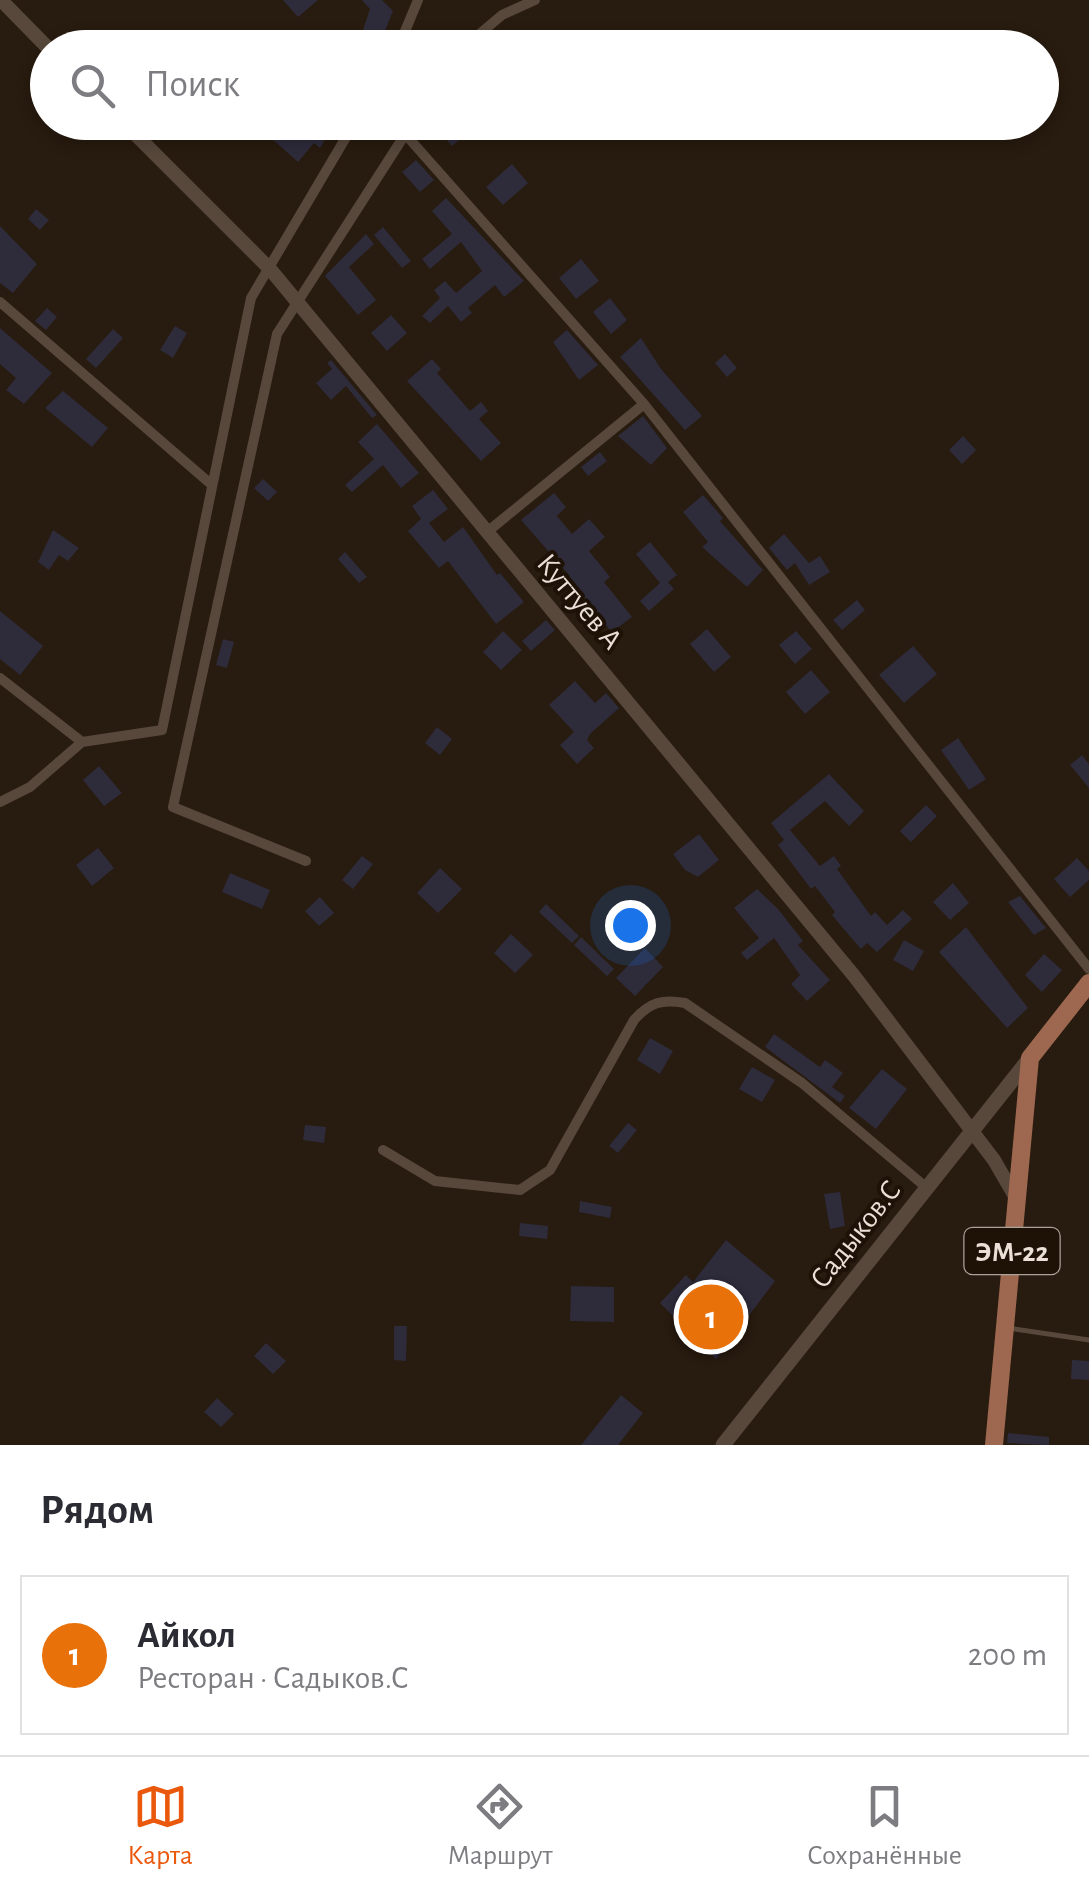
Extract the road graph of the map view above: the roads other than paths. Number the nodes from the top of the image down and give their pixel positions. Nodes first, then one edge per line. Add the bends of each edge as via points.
1 (1, 0) edge
2 (418, 0) edge
3 (535, 0) edge
4 (30, 30) edge
5 (406, 30) edge
6 (485, 30) edge
7 (141, 140) edge
8 (344, 140) edge
9 (403, 140) edge
10 (410, 140) edge
11 (270, 270) junction
12 (295, 300) junction
13 (0, 302) edge
14 (644, 404) junction
15 (212, 485) junction
16 (487, 532) junction
17 (0, 678) edge
18 (82, 742) junction
19 (0, 802) edge
20 (306, 861) dead end
21 (1089, 969) edge
22 (1089, 983) edge
23 (1030, 1058) junction
24 (974, 1133) junction
25 (383, 1150) dead end
26 (927, 1188) junction
27 (1017, 1198) junction
28 (1005, 1328) junction
29 (1089, 1340) edge
30 (723, 1445) edge
31 (994, 1445) edge

1 - 4 street
2 - 5 street
3 - 6 street
7 - 11 street, Куттуев А
8 - 11 street
9 - 12 street
10 - 14 street
11 - 12 street, Куттуев А
11 - 15 street via 251,298
12 - 16 street, Куттуев А
12 - 20 street via 273,352 173,808
13 - 15 street
14 - 16 street
14 - 21 street
15 - 18 street via 162,730
16 - 24 street, Куттуев А via 842,961
17 - 18 street
18 - 19 street via 30,787
22 - 23 main road
23 - 24 main road, Садыков.С
23 - 27 main road, ЭМ-22
24 - 26 main road, Садыков.С
24 - 27 street, Куттуев А
25 - 26 street via 436,1181 520,1190 550,1170 634,1020 663,1000 685,1003 802,1084
26 - 30 main road, Садыков.С
27 - 28 main road, ЭМ-22
28 - 29 lane
28 - 31 main road, ЭМ-22

